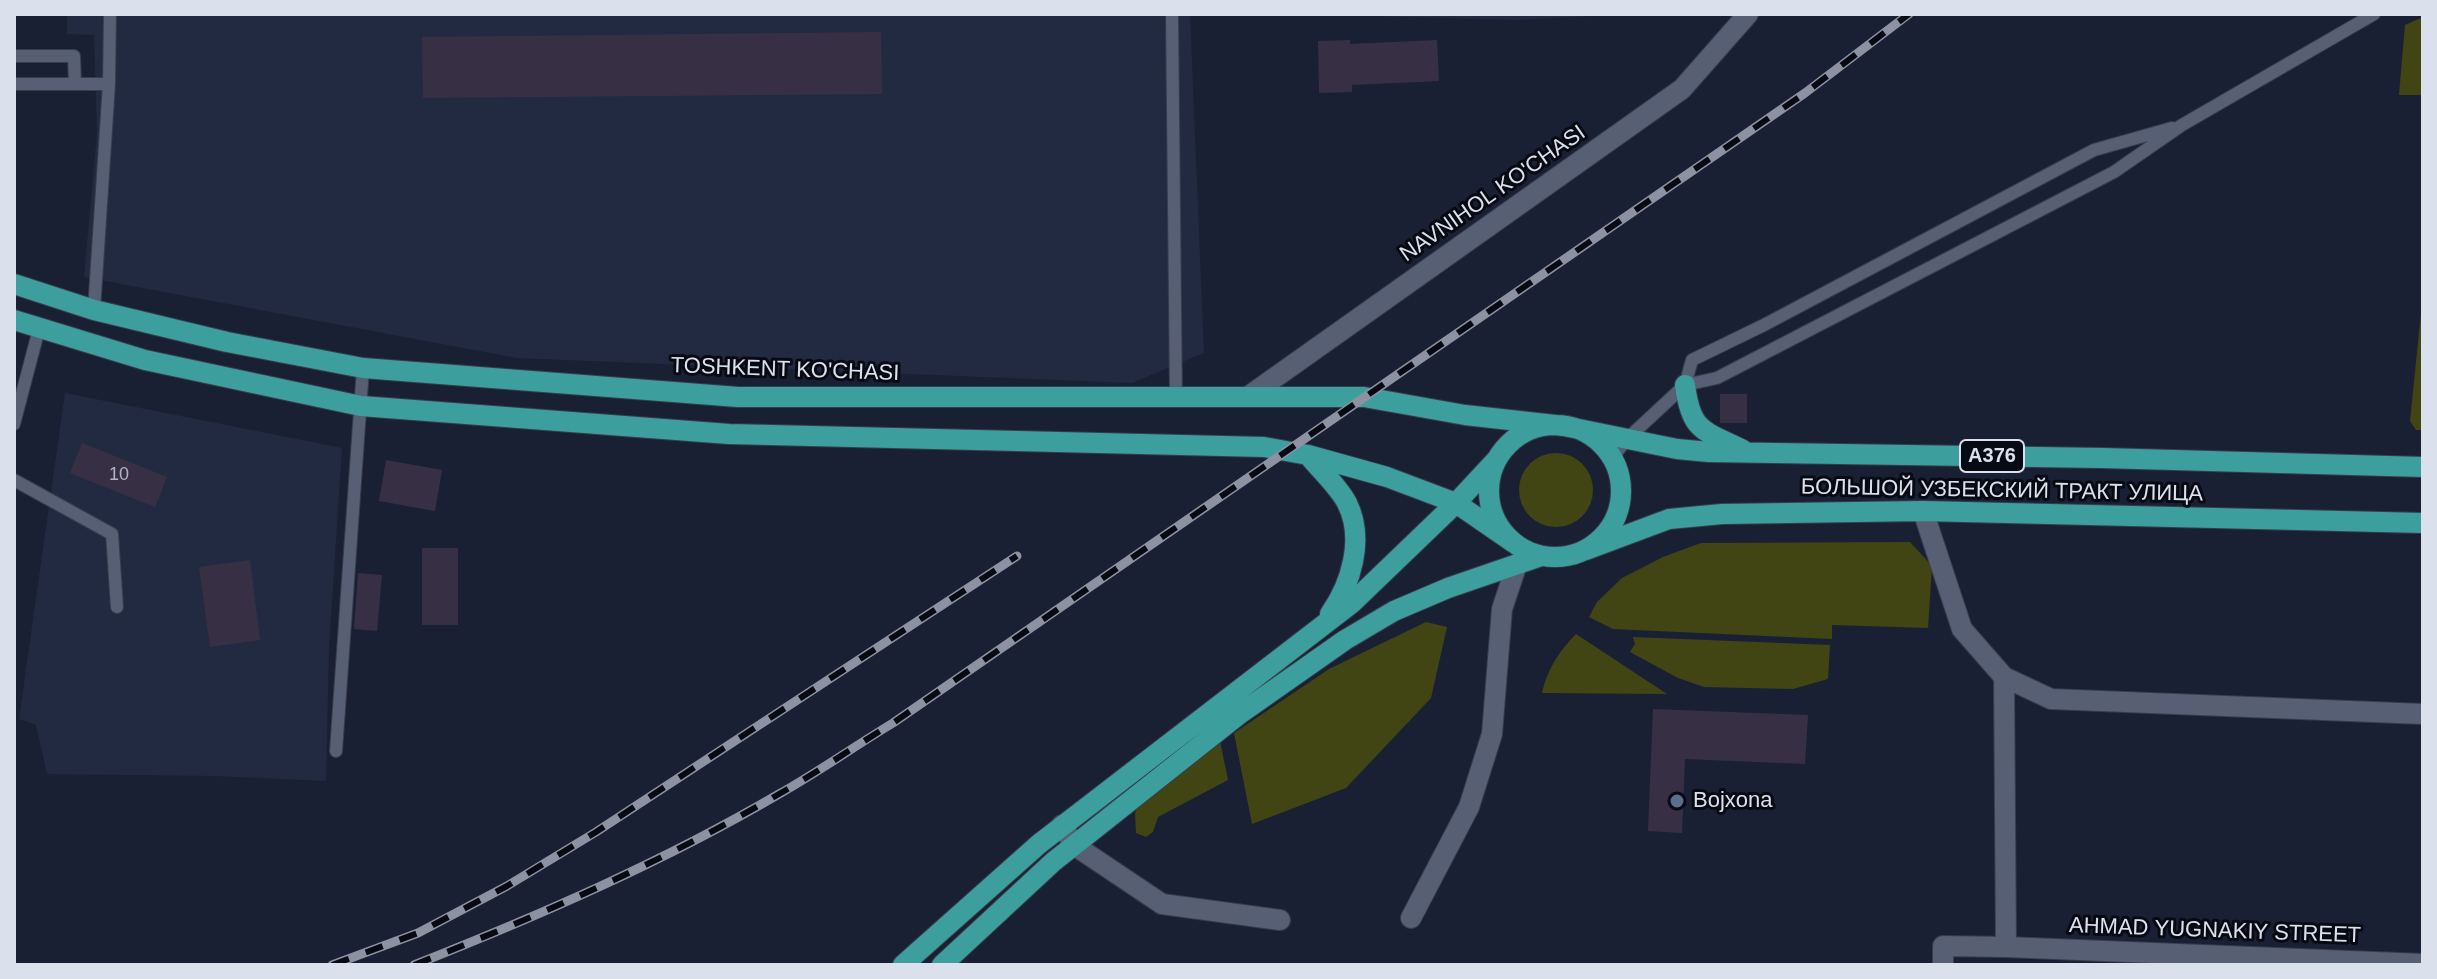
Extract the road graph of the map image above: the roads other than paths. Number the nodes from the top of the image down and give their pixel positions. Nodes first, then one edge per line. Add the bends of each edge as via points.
1 (110, 14) edge
2 (1172, 14) edge
3 (1748, 14) edge
4 (2374, 14) edge
5 (14, 56) edge
6 (14, 84) edge
7 (75, 84) junction
8 (109, 84) junction
9 (2182, 125) junction
10 (14, 284) edge
11 (94, 310) junction
12 (14, 320) edge
13 (39, 329) junction
14 (363, 368) junction
15 (1685, 385) junction
16 (1249, 396) junction
17 (1176, 399) junction
18 (361, 406) junction
19 (14, 424) edge
20 (1564, 426) junction
21 (1628, 438) junction
22 (1750, 454) junction
23 (1308, 455) junction
24 (1612, 458) junction
25 (1497, 459) junction
26 (2423, 467) edge
27 (14, 480) edge
28 (1456, 503) junction
29 (1923, 511) junction
30 (2423, 523) edge
31 (1514, 543) junction
32 (1586, 550) junction
33 (1541, 556) junction
34 (1517, 564) junction
35 (117, 607) dead end
36 (1319, 629) junction
37 (2004, 677) junction
38 (2423, 714) edge
39 (336, 751) dead end
40 (1062, 825) junction
41 (1074, 845) junction
42 (1411, 918) dead end
43 (1280, 920) dead end
44 (2006, 947) junction
45 (2423, 964) edge
46 (903, 965) edge
47 (942, 965) edge
48 (1943, 965) edge

1 - 8 lane
2 - 17 lane
3 - 16 street, NAVNIHOL KO'CHASI via 1682,89
4 - 9 lane
5 - 7 lane via 74,56
6 - 7 lane
7 - 8 lane
8 - 11 lane
9 - 15 lane via 2114,172 1717,378
9 - 15 lane via 2094,150 1692,360
10 - 11 main road, TOSHKENT KO'CHASI
11 - 14 main road, TOSHKENT KO'CHASI
12 - 13 main road
13 - 18 main road via 145,360
13 - 19 lane
14 - 17 main road, TOSHKENT KO'CHASI via 738,397
14 - 18 lane
15 - 21 lane
15 - 22 main road via 1689,409 1700,428
16 - 17 main road, TOSHKENT KO'CHASI
16 - 20 main road, TOSHKENT KO'CHASI via 1364,397
18 - 23 main road via 729,434 1264,447
18 - 39 lane
20 - 21 main road, БОЛЬШОЙ УЗБЕКСКИЙ ТРАКТ УЛИЦА / A376
20 - 24 main road via 1600,442
20 - 25 main road via 1533,429
21 - 22 main road, БОЛЬШОЙ УЗБЕКСКИЙ ТРАКТ УЛИЦА / A376 via 1677,449
21 - 24 lane
22 - 26 main road, БОЛЬШОЙ УЗБЕКСКИЙ ТРАКТ УЛИЦА / A376
23 - 28 main road
23 - 36 main road via 1345,500 1353,532 1352,573
24 - 32 main road via 1621,499 1603,537
25 - 28 main road
25 - 31 main road via 1489,495 1501,529
27 - 35 lane via 112,534
28 - 31 main road
28 - 36 main road
29 - 30 main road, БОЛЬШОЙ УЗБЕКСКИЙ ТРАКТ УЛИЦА
29 - 32 main road, БОЛЬШОЙ УЗБЕКСКИЙ ТРАКТ УЛИЦА via 1692,516 1669,519
29 - 37 street via 1962,629
31 - 33 main road
32 - 33 main road
33 - 34 main road
34 - 41 main road via 1394,611 1345,640 1241,713
34 - 42 street via 1502,609 1492,734 1469,807
36 - 40 main road
37 - 38 street via 2051,699
37 - 44 street
40 - 41 street
40 - 46 main road
41 - 43 street via 1162,904
41 - 47 main road
44 - 45 street, AHMAD YUGNAKIY STREET
44 - 48 street, AHMAD YUGNAKIY STREET via 1943,946

